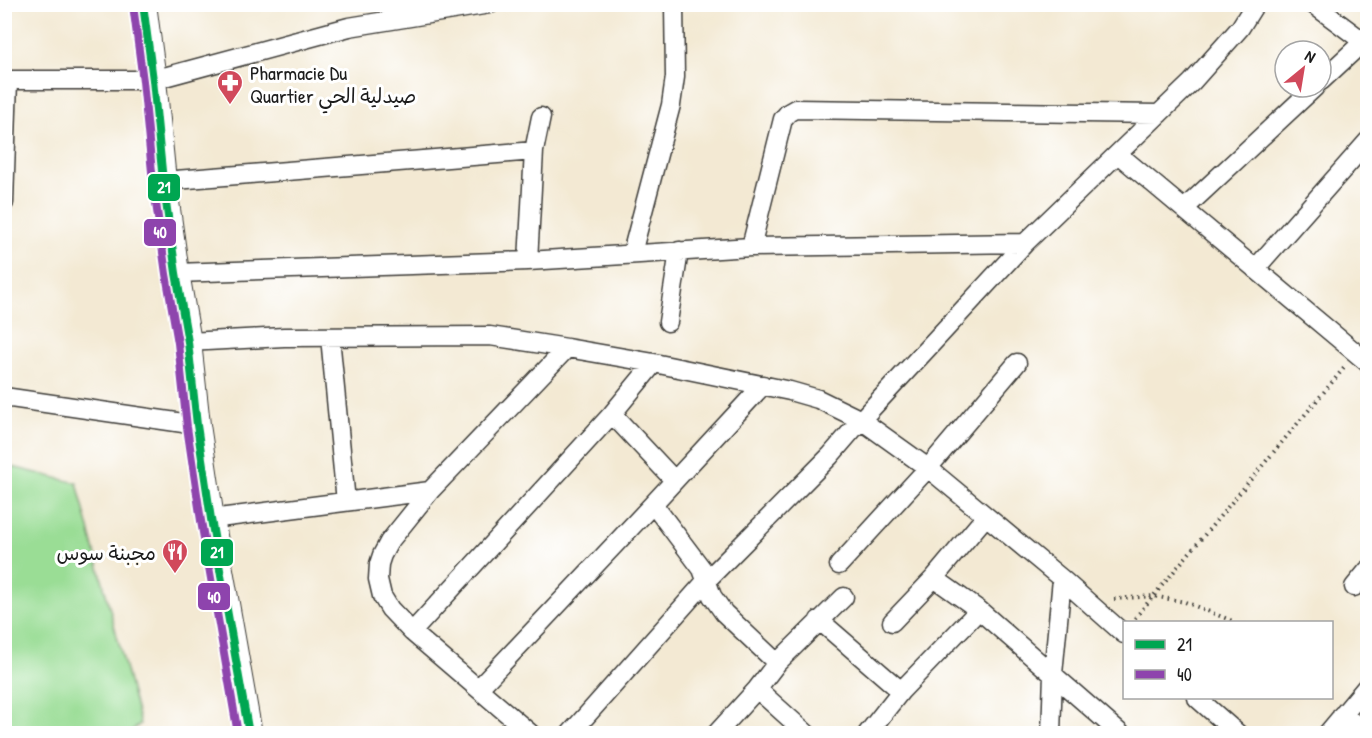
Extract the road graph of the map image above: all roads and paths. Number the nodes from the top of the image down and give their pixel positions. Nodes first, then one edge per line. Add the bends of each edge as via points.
1 (143, 4) edge
2 (490, 4) edge
3 (674, 4) edge
4 (1255, 4) edge
5 (1313, 4) edge
6 (384, 13) edge
7 (1365, 44) edge
8 (1333, 71) edge
9 (6, 80) edge
10 (153, 80) junction
11 (1302, 99) edge
12 (1159, 114) junction
13 (541, 117) dead end
14 (1368, 141) edge
15 (534, 151) junction
16 (1118, 154) junction
17 (164, 180) junction
18 (4, 203) edge
19 (1184, 209) junction
20 (1025, 243) junction
21 (751, 247) junction
22 (679, 251) junction
23 (632, 253) junction
24 (528, 261) junction
25 (1255, 269) junction
26 (176, 273) junction
27 (668, 322) dead end
28 (330, 336) junction
29 (188, 342) junction
30 (567, 348) junction
31 (1362, 359) edge
32 (654, 363) junction
33 (1017, 363) dead end
34 (763, 385) junction
35 (4, 398) edge
36 (612, 414) junction
37 (861, 420) junction
38 (197, 425) junction
39 (928, 468) junction
40 (674, 480) junction
41 (430, 491) junction
42 (346, 502) junction
43 (653, 504) junction
44 (986, 516) junction
45 (211, 519) junction
46 (839, 565) dead end
47 (1368, 570) edge
48 (934, 578) junction
49 (1062, 579) junction
50 (706, 581) junction
51 (1354, 586) dead end
52 (1153, 596) junction
53 (844, 597) dead end
54 (1087, 601) junction
55 (979, 610) junction
56 (819, 620) junction
57 (1132, 621) edge
58 (1232, 621) edge
59 (892, 622) dead end
60 (412, 632) junction
61 (1123, 632) edge
62 (777, 663) junction
63 (1053, 674) junction
64 (1368, 685) edge
65 (479, 688) junction
66 (757, 689) junction
67 (901, 691) junction
68 (1198, 699) edge
69 (1342, 715) junction
70 (1368, 732) edge
71 (249, 734) edge
72 (531, 734) edge
73 (570, 734) edge
74 (717, 734) edge
75 (807, 734) edge
76 (867, 734) edge
77 (1051, 734) edge
78 (1121, 734) edge
79 (1238, 734) edge
80 (1326, 734) edge

1 - 10 main road
2 - 6 street
3 - 23 street via 675,77 671,105
4 - 12 street via 1240,28
5 - 7 street
6 - 10 street via 349,27
7 - 8 street
9 - 10 street
9 - 18 street
10 - 17 main road
11 - 19 street
12 - 16 street
12 - 21 street via 795,109 783,119
13 - 15 street
14 - 25 street
15 - 17 street
15 - 24 street
16 - 19 street
16 - 20 street
17 - 26 main road
19 - 25 street
20 - 21 street
20 - 37 street
21 - 22 street
22 - 23 street
22 - 27 street
23 - 24 street
24 - 26 street
25 - 31 street
26 - 29 main road
28 - 29 street
28 - 30 street via 490,336
28 - 42 street
29 - 38 main road
30 - 32 street
30 - 41 street
31 - 52 path
32 - 34 street
32 - 36 street
33 - 39 street
34 - 37 street via 818,399
34 - 40 street
35 - 38 street
36 - 40 street
36 - 60 street
37 - 39 street
37 - 50 street
38 - 45 main road
39 - 44 street
39 - 46 street
40 - 43 street
41 - 42 street
41 - 60 street via 389,542 379,564 382,596
42 - 45 street
43 - 50 street via 702,568
43 - 65 street
44 - 48 street
44 - 49 street
45 - 71 main road
47 - 51 street
48 - 55 street
48 - 59 street
49 - 54 street
49 - 63 street
50 - 62 street via 724,613
50 - 73 street
52 - 54 path
52 - 57 path
52 - 58 path via 1185,602
53 - 56 street
54 - 61 street
55 - 63 street
55 - 67 street
56 - 62 street
56 - 67 street
60 - 65 street
62 - 66 street
63 - 77 street
63 - 78 street
64 - 69 street
65 - 72 street
66 - 74 street
66 - 75 street
67 - 76 street
68 - 79 street
69 - 70 street
69 - 80 street

